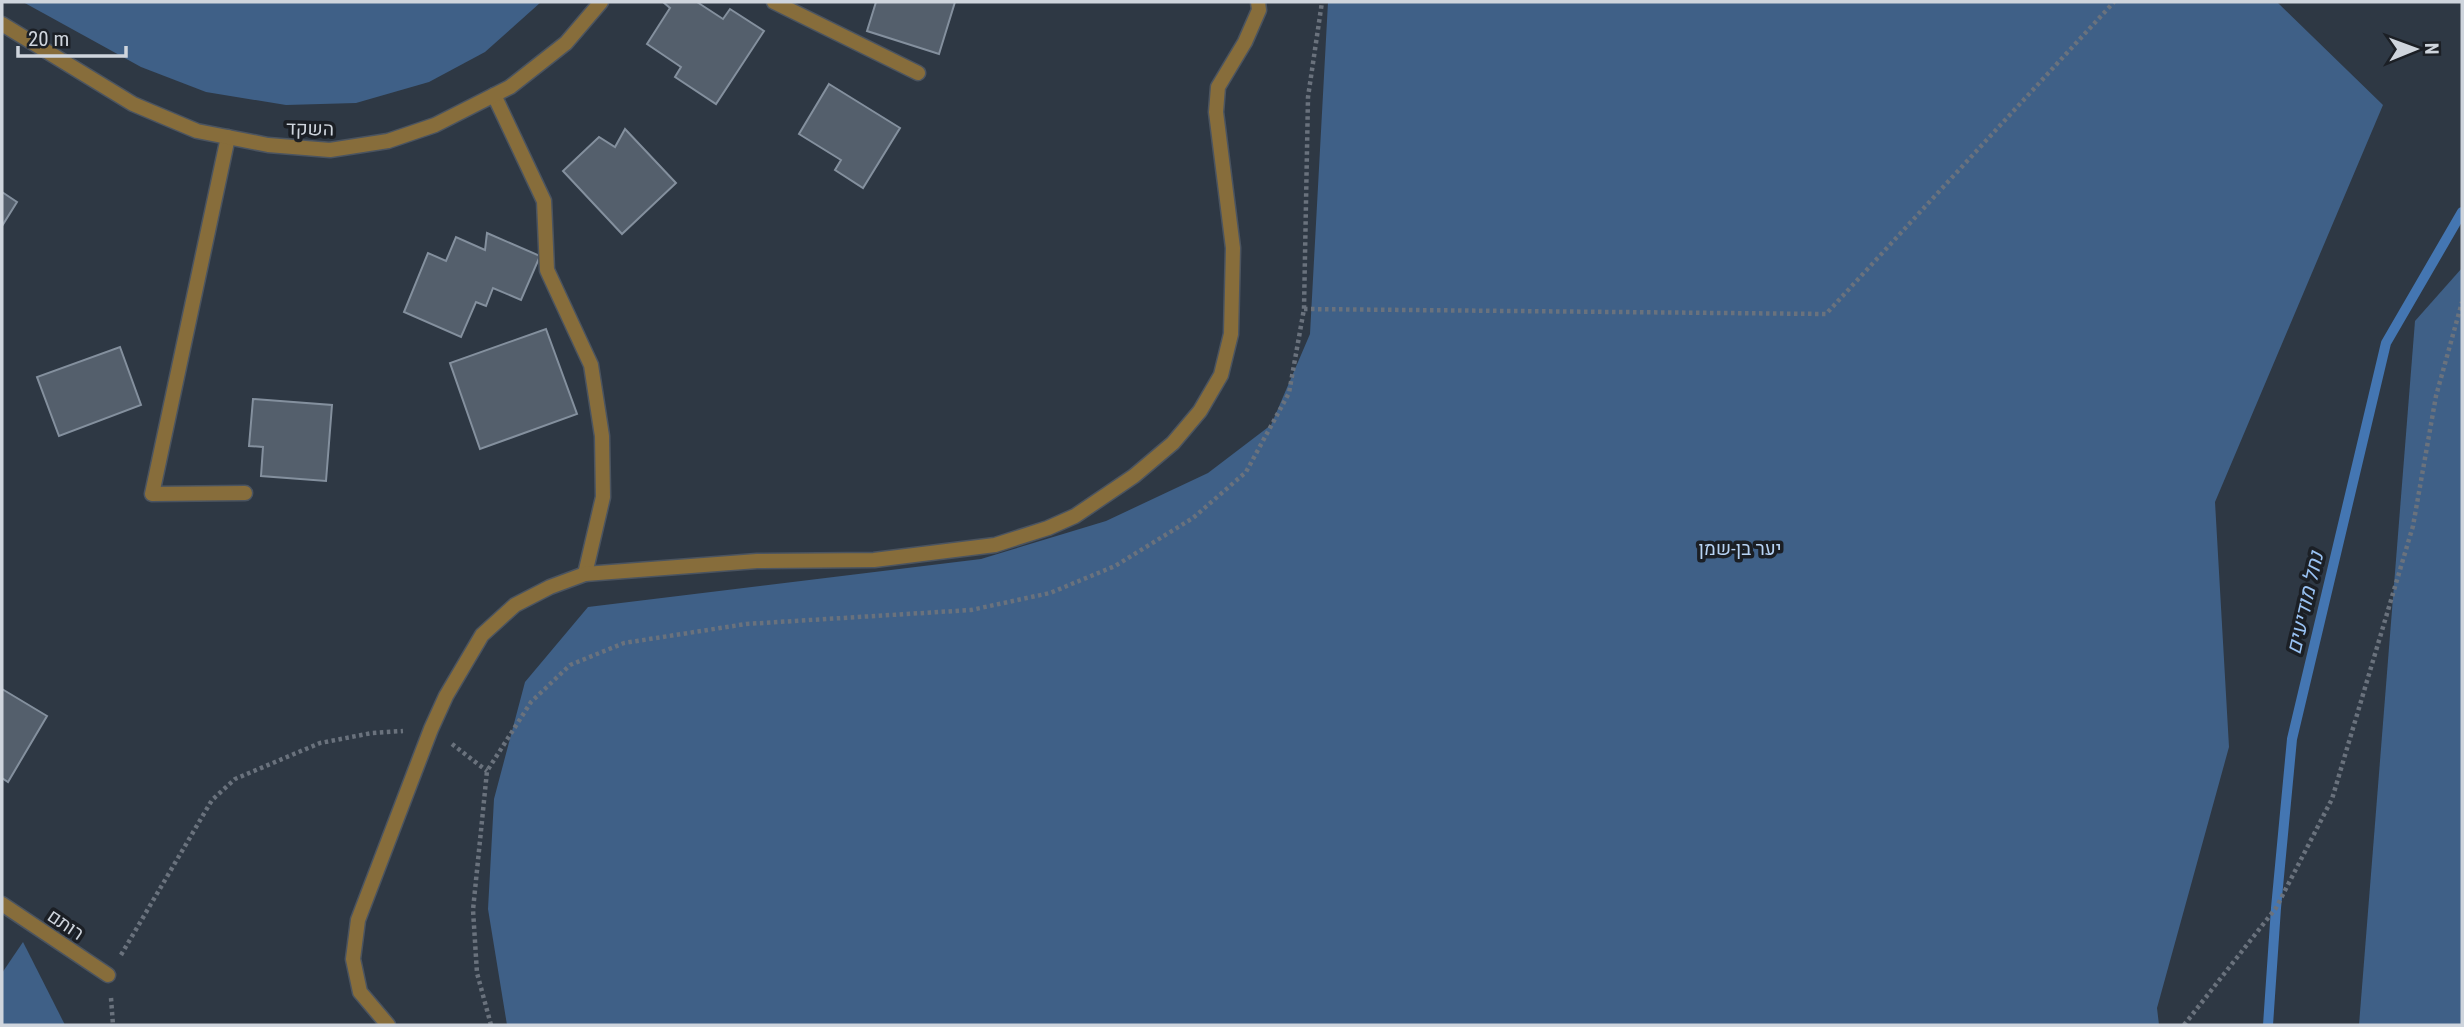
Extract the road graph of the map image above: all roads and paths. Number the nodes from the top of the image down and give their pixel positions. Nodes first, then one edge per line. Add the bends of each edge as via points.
1 (601, 2) edge
2 (774, 2) edge
3 (1258, 2) edge
4 (2114, 2) edge
5 (2, 24) edge
6 (918, 73) dead end
7 (494, 95) junction
8 (228, 137) junction
9 (2462, 302) edge
10 (1304, 309) dead end
11 (245, 493) dead end
12 (584, 574) junction
13 (431, 729) junction
14 (487, 771) dead end
15 (2, 904) edge
16 (108, 975) junction
17 (113, 1025) edge
18 (388, 1025) edge
19 (2184, 1025) edge

1 - 7 street, השקד via 566,43
2 - 6 street
3 - 12 street via 1245,42 1218,87 1216,113 1233,248 1231,334 1221,375 1200,411 1173,443 1135,476 1075,516 995,545 874,560 757,561
4 - 10 path via 1826,314
5 - 8 street, השקד via 133,104 197,131
7 - 8 street, השקד via 435,125 388,141 330,150
7 - 12 street via 544,201 547,271 591,365 602,436 603,497
8 - 11 street via 152,494
9 - 19 path via 2436,396 2413,526 2332,799 2276,908
12 - 13 street via 515,606 482,635
13 - 14 path
13 - 16 path via 320,743 235,779 212,800
13 - 18 street via 356,933 353,959 360,992
15 - 16 street, רותם
16 - 17 path

